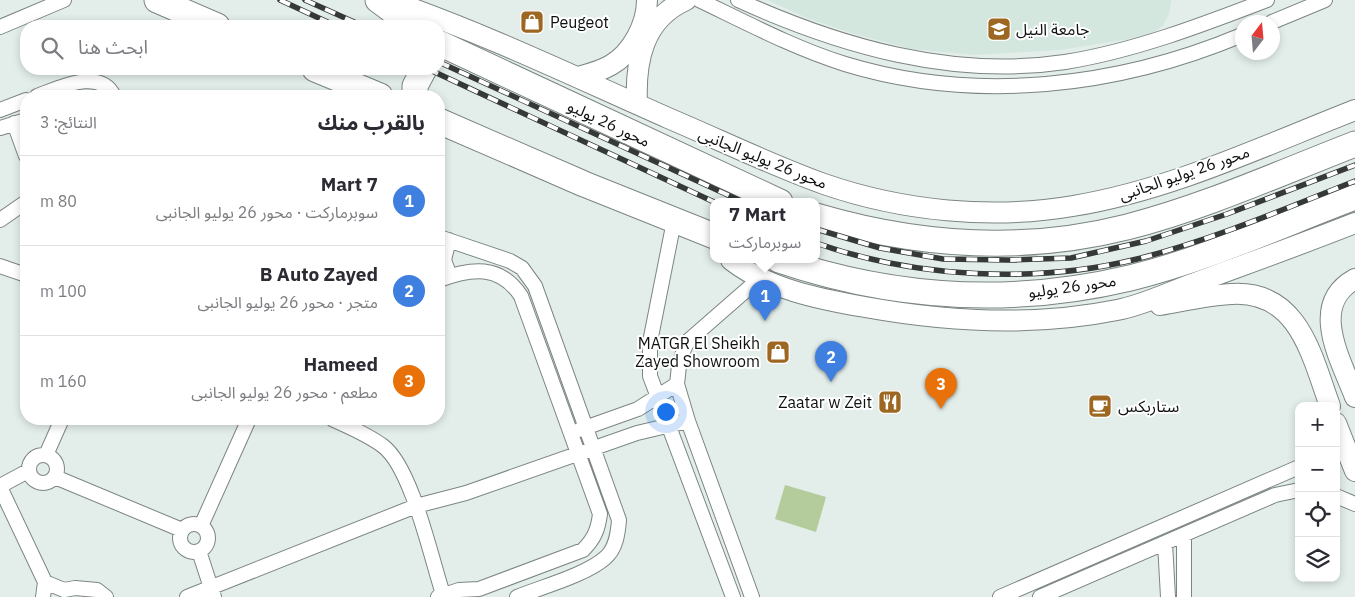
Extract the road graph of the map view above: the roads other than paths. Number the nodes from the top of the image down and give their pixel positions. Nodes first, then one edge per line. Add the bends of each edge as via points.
1 (64, 0) edge
2 (157, 0) edge
3 (648, 0) edge
4 (686, 0) edge
5 (699, 0) edge
6 (738, 0) edge
7 (1267, 0) edge
8 (1325, 0) edge
9 (382, 8) edge
10 (1224, 16) junction
11 (1280, 19) edge
12 (202, 20) edge
13 (403, 20) edge
14 (424, 20) edge
15 (0, 26) edge
16 (445, 26) edge
17 (1196, 28) junction
18 (1235, 32) edge
19 (1235, 38) edge
20 (445, 46) edge
21 (1202, 49) junction
22 (467, 57) junction
23 (445, 59) edge
24 (339, 75) edge
25 (421, 75) edge
26 (578, 77) junction
27 (82, 82) junction
28 (57, 90) edge
29 (77, 90) edge
30 (109, 90) edge
31 (368, 90) edge
32 (415, 90) edge
33 (20, 102) edge
34 (636, 104) junction
35 (0, 110) edge
36 (1355, 110) edge
37 (20, 121) edge
38 (445, 124) edge
39 (0, 128) edge
40 (1355, 144) edge
41 (1355, 197) edge
42 (771, 198) edge
43 (20, 206) edge
44 (820, 217) edge
45 (0, 220) edge
46 (674, 221) junction
47 (1355, 223) edge
48 (710, 237) edge
49 (445, 239) edge
50 (735, 263) edge
51 (789, 263) edge
52 (0, 266) edge
53 (20, 274) edge
54 (445, 278) edge
55 (759, 279) junction
56 (1355, 279) edge
57 (1118, 310) junction
58 (677, 384) junction
59 (657, 396) junction
60 (1355, 397) edge
61 (1329, 402) edge
62 (688, 421) junction
63 (59, 425) edge
64 (246, 425) edge
65 (346, 425) edge
66 (669, 427) junction
67 (587, 428) junction
68 (1342, 431) edge
69 (569, 433) junction
70 (594, 447) junction
71 (576, 454) junction
72 (46, 455) junction
73 (1295, 469) edge
74 (28, 471) junction
75 (1355, 471) edge
76 (55, 477) junction
77 (0, 487) edge
78 (1295, 491) edge
79 (1229, 497) junction
80 (1340, 498) edge
81 (1355, 504) edge
82 (416, 506) junction
83 (1236, 512) junction
84 (201, 526) junction
85 (182, 530) junction
86 (1184, 535) junction
87 (1165, 543) junction
88 (198, 551) junction
89 (45, 582) junction
90 (213, 592) edge
91 (478, 593) edge
92 (440, 596) edge
93 (43, 597) edge
94 (106, 597) edge
95 (187, 597) edge
96 (517, 597) edge
97 (733, 597) edge
98 (752, 597) edge
99 (1000, 597) edge
100 (1040, 597) edge
101 (1168, 597) edge
102 (1184, 597) edge

1 - 15 street
2 - 12 highway
3 - 26 main road via 641,29 626,53 609,66
4 - 34 main road via 664,13 646,41 637,66
5 - 21 street via 797,47 847,64 956,85 1016,87 1068,82 1120,73
6 - 17 street via 844,41 902,57 956,65 1013,66 1064,62
7 - 10 street
8 - 11 street
9 - 13 highway
9 - 14 main road, محور 26 يوليو الجانبى
10 - 17 street
10 - 18 street
16 - 26 main road, محور 26 يوليو الجانبى via 494,40
17 - 21 street
19 - 21 street
20 - 22 highway, محور 26 يوليو
22 - 23 highway
22 - 42 highway, محور 26 يوليو
24 - 31 highway
25 - 32 highway
26 - 34 main road, محور 26 يوليو الجانبى
27 - 28 street
27 - 29 street
27 - 30 street via 95,82
33 - 35 street
34 - 36 main road, محور 26 يوليو الجانبى via 827,185 907,204 989,212 1070,207 1150,189
37 - 39 street
38 - 46 highway
40 - 44 highway via 1165,216 1127,227 1058,239 1008,243 929,240
41 - 51 highway, محور 26 يوليو via 1185,261 1130,278 1076,288 963,296 911,292 857,283
43 - 45 street
46 - 48 highway
46 - 59 street via 648,353 650,376
47 - 57 main road
49 - 67 street via 522,268 535,286
50 - 55 main road
52 - 53 street
54 - 69 street via 474,271 492,272 513,285 521,296
55 - 57 main road via 836,302 911,316 1015,322
55 - 58 street via 688,341 678,366
56 - 60 main road via 1335,297 1329,322
57 - 61 main road via 1232,294 1262,298 1282,310 1298,326
58 - 59 street
58 - 62 street
59 - 66 street
59 - 67 street via 638,410
62 - 66 street
62 - 98 street
63 - 72 street
64 - 84 street
65 - 82 street via 384,447 398,464
66 - 70 street
66 - 97 street
67 - 69 street
67 - 70 street
68 - 75 main road
69 - 71 street
70 - 71 street
70 - 96 street via 619,520 614,546 606,558 588,569
71 - 82 street via 466,493
71 - 91 street via 600,514 593,540 583,550
72 - 74 street via 33,458
72 - 76 street via 56,464
73 - 79 street
74 - 76 street via 31,478 43,484
74 - 77 street
76 - 85 street
77 - 89 street
78 - 83 street
79 - 83 street
79 - 99 street
80 - 81 street
82 - 90 street
82 - 92 street
83 - 86 street
84 - 85 street via 194,524
84 - 88 street via 208,540
85 - 88 street via 180,539 183,547 190,552
86 - 87 street
86 - 102 street
87 - 100 street
87 - 101 street
88 - 90 street
89 - 93 street
89 - 94 street via 64,590 97,590
90 - 95 street
91 - 92 street

